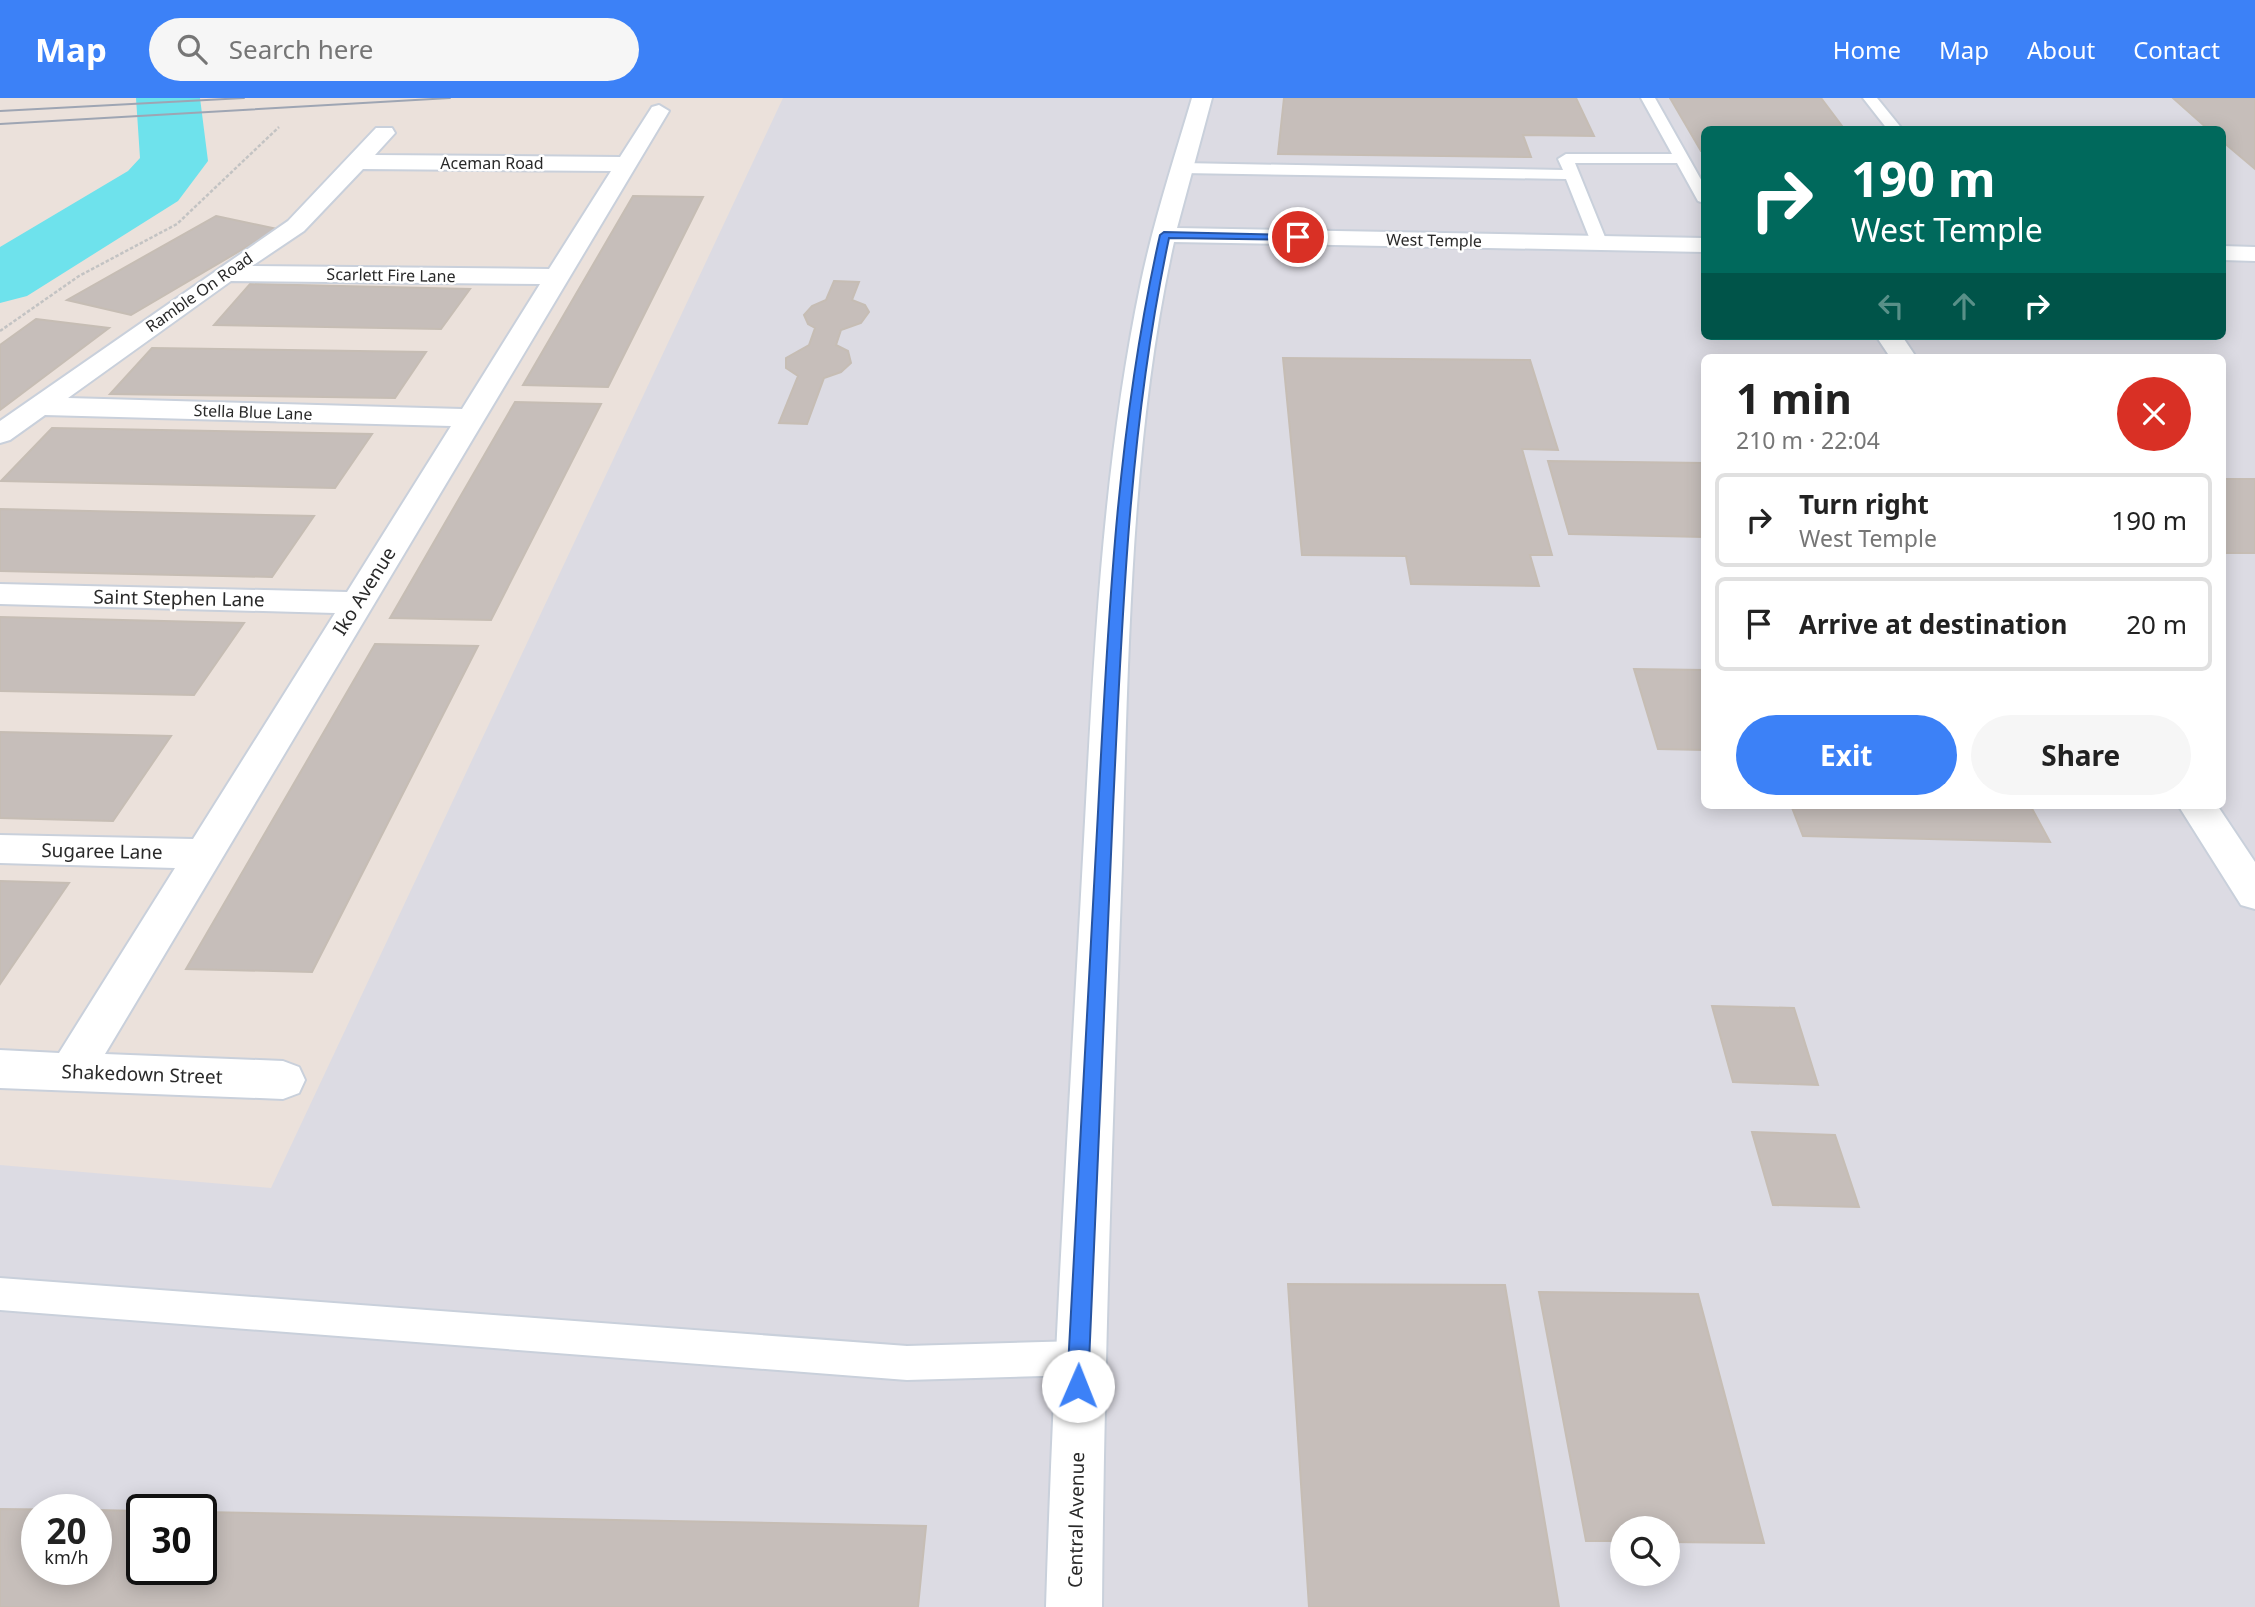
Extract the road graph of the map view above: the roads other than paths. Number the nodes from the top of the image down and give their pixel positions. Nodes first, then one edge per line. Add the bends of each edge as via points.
1 (1202, 98) edge
2 (1648, 98) edge
3 (1870, 98) edge
4 (659, 111) dead end
5 (1893, 126) edge
6 (384, 133) dead end
7 (1682, 158) junction
8 (358, 162) junction
9 (626, 164) junction
10 (1182, 168) junction
11 (1572, 175) junction
12 (1701, 193) edge
13 (1164, 235) junction
14 (1599, 242) junction
15 (1701, 245) edge
16 (2226, 253) edge
17 (2255, 254) edge
18 (225, 273) junction
19 (557, 277) junction
20 (36, 406) junction
21 (471, 418) junction
22 (0, 434) edge
23 (0, 594) edge
24 (357, 603) junction
25 (2200, 809) edge
26 (0, 849) edge
27 (203, 854) junction
28 (2255, 894) edge
29 (0, 1069) edge
30 (71, 1072) junction
31 (284, 1080) dead end
32 (0, 1294) edge
33 (1078, 1358) junction
34 (1074, 1607) edge

1 - 10 street, Central Avenue
2 - 7 lane
3 - 5 lane
4 - 9 street, Iko Avenue
6 - 8 street, Ramble On Road
7 - 11 lane via 1566,159
7 - 12 lane
8 - 9 street, Aceman Road
8 - 18 street, Ramble On Road via 296,226
9 - 19 street, Iko Avenue
10 - 11 lane
10 - 13 street, Central Avenue
11 - 14 lane
13 - 14 street, West Temple
13 - 33 street, Central Avenue via 1148,310 1134,418 1115,614
14 - 15 street, West Temple
16 - 17 street
18 - 19 street, Scarlett Fire Lane
18 - 20 street, Ramble On Road
19 - 21 street, Iko Avenue
20 - 21 street, Stella Blue Lane
20 - 22 street, Ramble On Road
21 - 24 street, Iko Avenue
23 - 24 street, Saint Stephen Lane
24 - 27 street, Iko Avenue
25 - 28 street
26 - 27 street, Sugaree Lane
27 - 30 street, Iko Avenue
29 - 30 street, Shakedown Street
30 - 31 street, Shakedown Street
32 - 33 lane via 907,1363
33 - 34 street, Central Avenue

